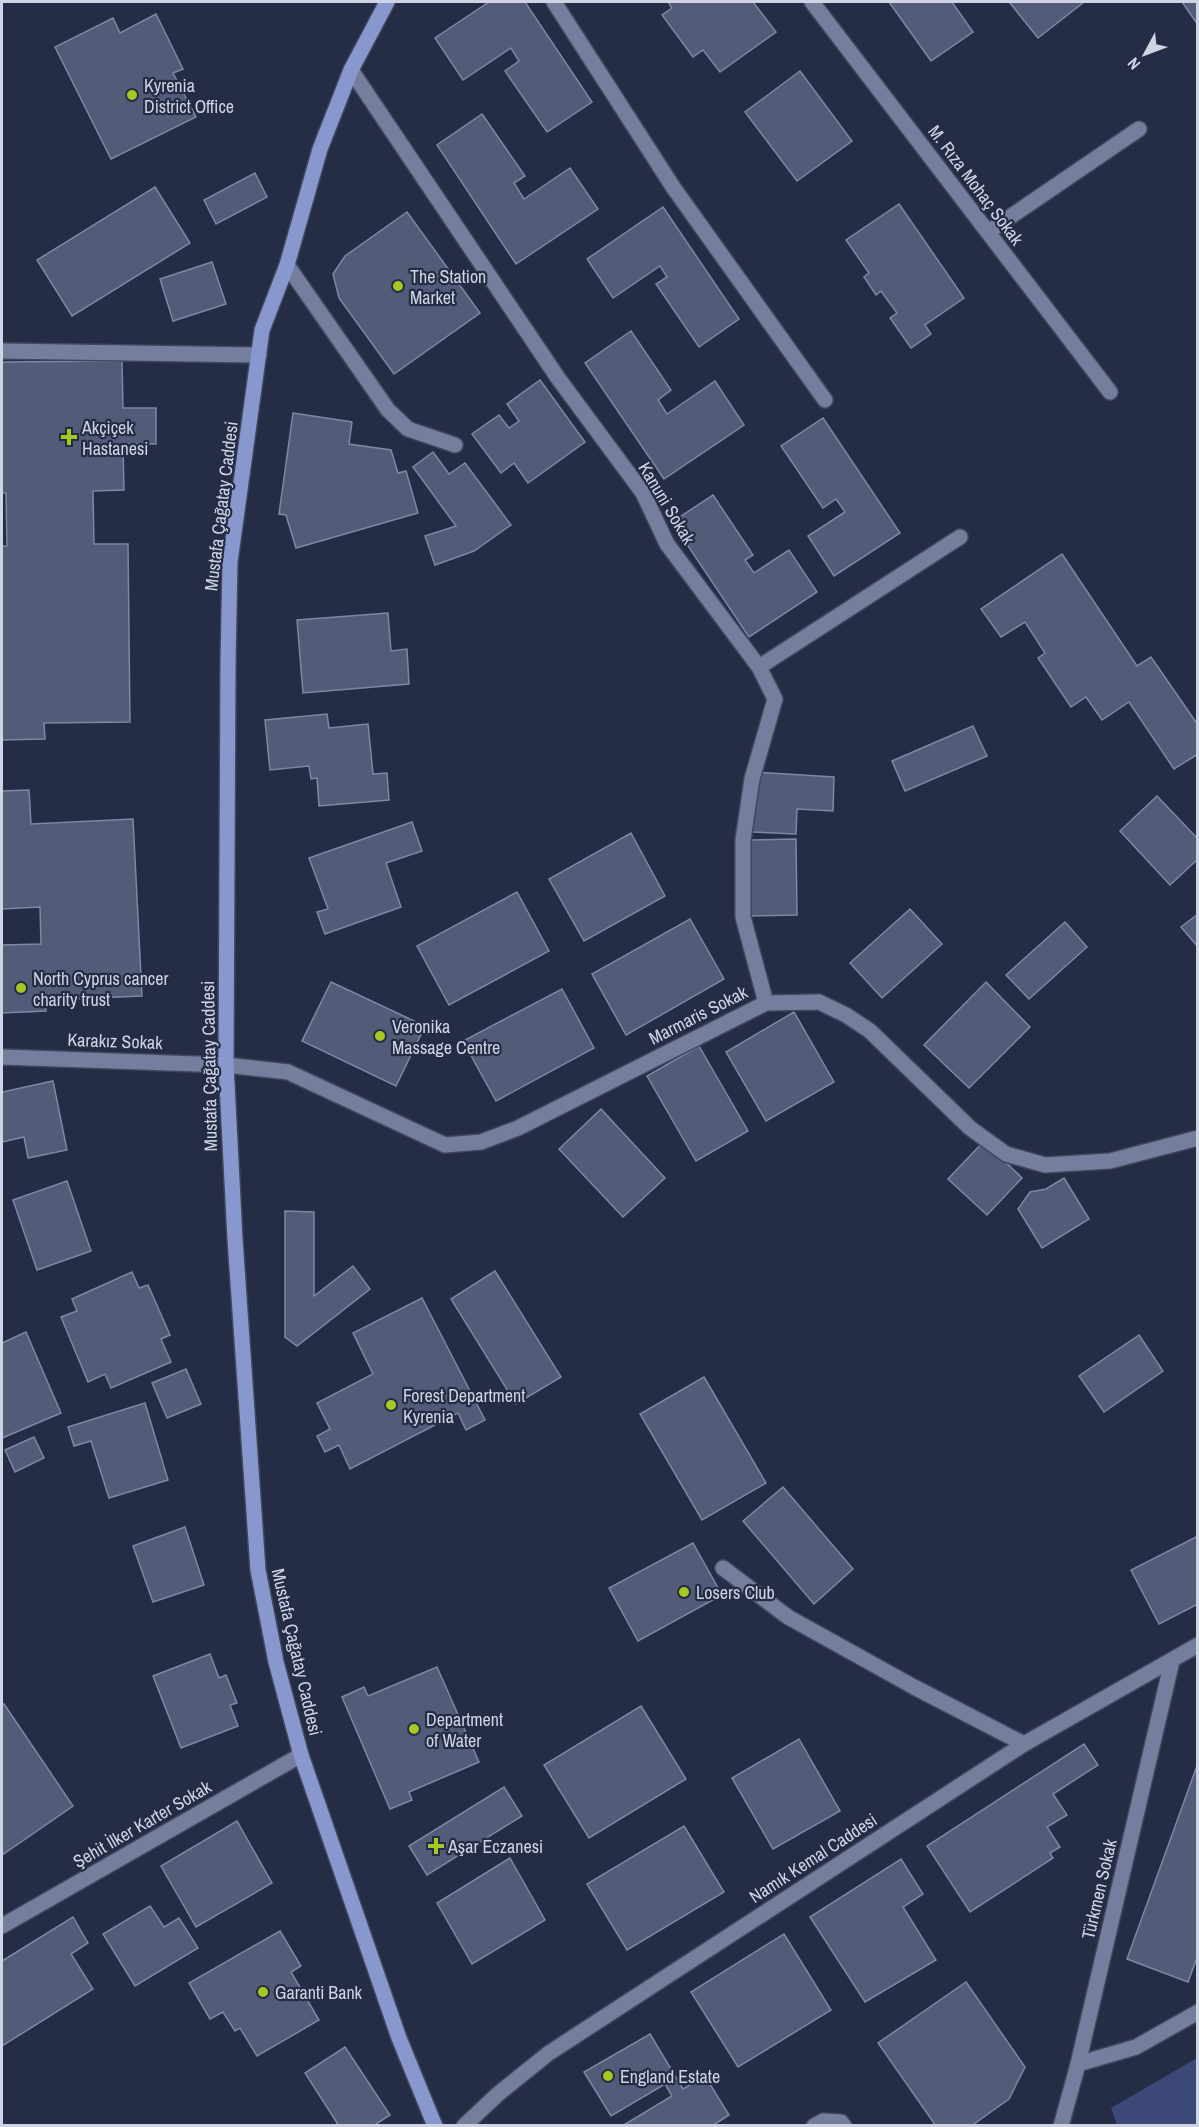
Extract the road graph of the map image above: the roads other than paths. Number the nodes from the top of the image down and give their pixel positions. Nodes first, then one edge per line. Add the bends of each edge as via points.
1 (387, 2) edge
2 (554, 2) edge
3 (812, 2) edge
4 (351, 70) junction
5 (1139, 129) dead end
6 (988, 232) junction
7 (287, 265) junction
8 (2, 351) edge
9 (260, 355) junction
10 (1110, 392) dead end
11 (825, 400) dead end
12 (455, 445) dead end
13 (960, 537) dead end
14 (759, 667) junction
15 (766, 1003) junction
16 (2, 1057) edge
17 (226, 1065) junction
18 (1197, 1138) edge
19 (723, 1568) dead end
20 (1197, 1645) edge
21 (1172, 1661) junction
22 (1024, 1744) junction
23 (301, 1755) junction
24 (2, 1926) edge
25 (1197, 2012) edge
26 (1078, 2064) junction
27 (1059, 2124) edge
28 (435, 2126) edge
29 (464, 2126) edge
30 (814, 2126) edge
31 (844, 2126) edge

1 - 4 main road, Mustafa Çağatay Caddesi
2 - 11 street via 673,187
3 - 6 street, M. Rıza Mohaç Sokak
4 - 7 main road, Mustafa Çağatay Caddesi via 320,149
4 - 14 street, Kanuni Sokak via 558,378 643,493 667,544
5 - 6 street
6 - 10 street, M. Rıza Mohaç Sokak
7 - 9 main road, Mustafa Çağatay Caddesi via 262,330
7 - 12 street via 388,410 408,429
8 - 9 street
9 - 17 main road, Mustafa Çağatay Caddesi via 230,562
13 - 14 street
14 - 15 street, Kanuni Sokak via 775,699 752,779 743,840 743,917
15 - 17 street, Marmaris Sokak via 519,1128 481,1142 445,1145 288,1072
15 - 18 street, Marmaris Sokak via 819,1002 846,1015 870,1031 970,1128 1006,1154 1046,1166 1110,1161
16 - 17 street, Karakız Sokak
17 - 23 main road, Mustafa Çağatay Caddesi via 258,1570 276,1662
19 - 22 street via 788,1617
20 - 21 street, Namık Kemal Caddesi
21 - 22 street, Namık Kemal Caddesi
21 - 26 street, Türkmen Sokak
22 - 29 street, Namık Kemal Caddesi via 549,2053
23 - 24 street, Şehit İlker Karter Sokak
23 - 28 main road, Mustafa Çağatay Caddesi via 399,2038
25 - 26 street via 1136,2047
26 - 27 street, Türkmen Sokak
30 - 31 street via 823,2121 841,2122

